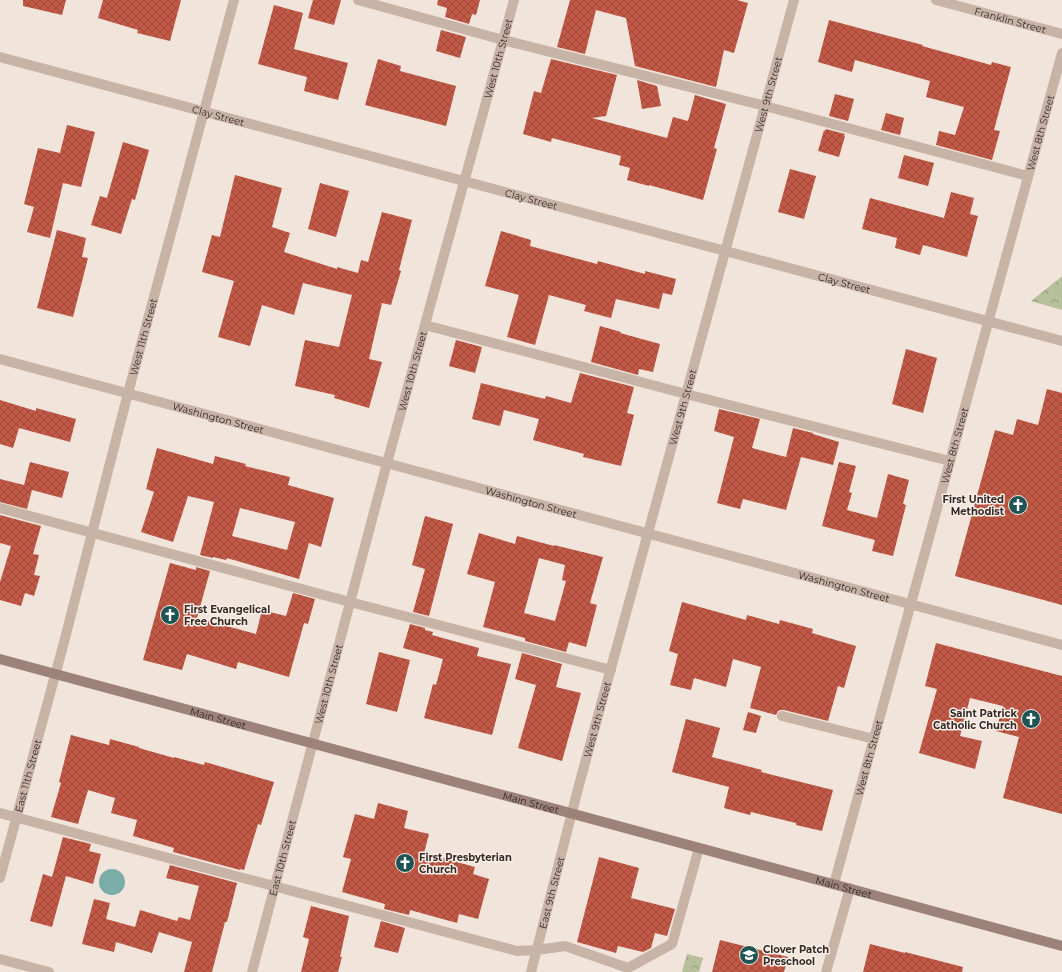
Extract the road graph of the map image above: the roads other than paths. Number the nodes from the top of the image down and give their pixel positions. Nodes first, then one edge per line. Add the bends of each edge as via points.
1 (234, 0) edge
2 (358, 0) edge
3 (514, 0) edge
4 (794, 0) edge
5 (936, 0) edge
6 (1062, 34) edge
7 (503, 40) junction
8 (1062, 53) edge
9 (0, 57) edge
10 (765, 106) junction
11 (204, 111) junction
12 (1028, 176) junction
13 (464, 181) junction
14 (725, 251) junction
15 (988, 322) junction
16 (425, 325) junction
17 (1062, 341) edge
18 (0, 358) edge
19 (128, 393) junction
20 (686, 394) junction
21 (950, 461) junction
22 (387, 463) junction
23 (0, 508) edge
24 (92, 533) junction
25 (648, 533) junction
26 (350, 602) junction
27 (911, 604) junction
28 (1062, 645) edge
29 (0, 659) edge
30 (611, 670) junction
31 (55, 674) junction
32 (782, 716) dead end
33 (874, 739) junction
34 (312, 743) junction
35 (0, 813) edge
36 (571, 813) junction
37 (16, 817) junction
38 (699, 848) junction
39 (0, 878) edge
40 (834, 884) junction
41 (275, 886) junction
42 (850, 888) junction
43 (1062, 946) edge
44 (536, 950) junction
45 (0, 959) edge
46 (49, 972) edge
47 (252, 972) edge
48 (531, 972) edge
49 (826, 972) edge

1 - 11 street, West 11th Street
2 - 7 street
3 - 7 street, West 10th Street
4 - 10 street, West 9th Street
5 - 6 street, Franklin Street
7 - 10 street
7 - 13 street, West 10th Street
8 - 12 street, West 8th Street
9 - 11 street, Clay Street
10 - 12 street
10 - 14 street, West 9th Street
11 - 13 street, Clay Street
11 - 19 street, West 11th Street
12 - 15 street, West 8th Street
13 - 14 street, Clay Street
13 - 16 street, West 10th Street
14 - 15 street, Clay Street
14 - 20 street, West 9th Street
15 - 17 street, Clay Street
15 - 21 street, West 8th Street
16 - 20 street
16 - 22 street, West 10th Street
18 - 19 street, Washington Street
19 - 22 street, Washington Street
19 - 24 street, West 11th Street
20 - 21 street
20 - 25 street, West 9th Street
21 - 27 street, West 8th Street
22 - 25 street, Washington Street
22 - 26 street, West 10th Street
23 - 24 street
24 - 26 street
24 - 31 street, West 11th Street
25 - 27 street, Washington Street
25 - 30 street, West 9th Street
26 - 30 street
26 - 34 street, West 10th Street
27 - 28 street, Washington Street
27 - 33 street, West 8th Street
29 - 31 main road, Main Street
30 - 36 street, West 9th Street
31 - 34 main road, Main Street
31 - 37 street, East 11th Street
32 - 33 street
33 - 40 street, West 8th Street
34 - 36 main road, Main Street
34 - 41 street, East 10th Street
35 - 37 street
36 - 38 main road, Main Street
36 - 44 street, East 9th Street
37 - 39 street, East 11th Street
37 - 41 street
38 - 40 main road, Main Street
38 - 44 street via 672,944 628,968 565,946
40 - 42 main road, Main Street
41 - 44 street via 517,951
41 - 47 street, East 10th Street
42 - 43 main road, Main Street
42 - 49 street
44 - 48 street, East 9th Street
45 - 46 street

